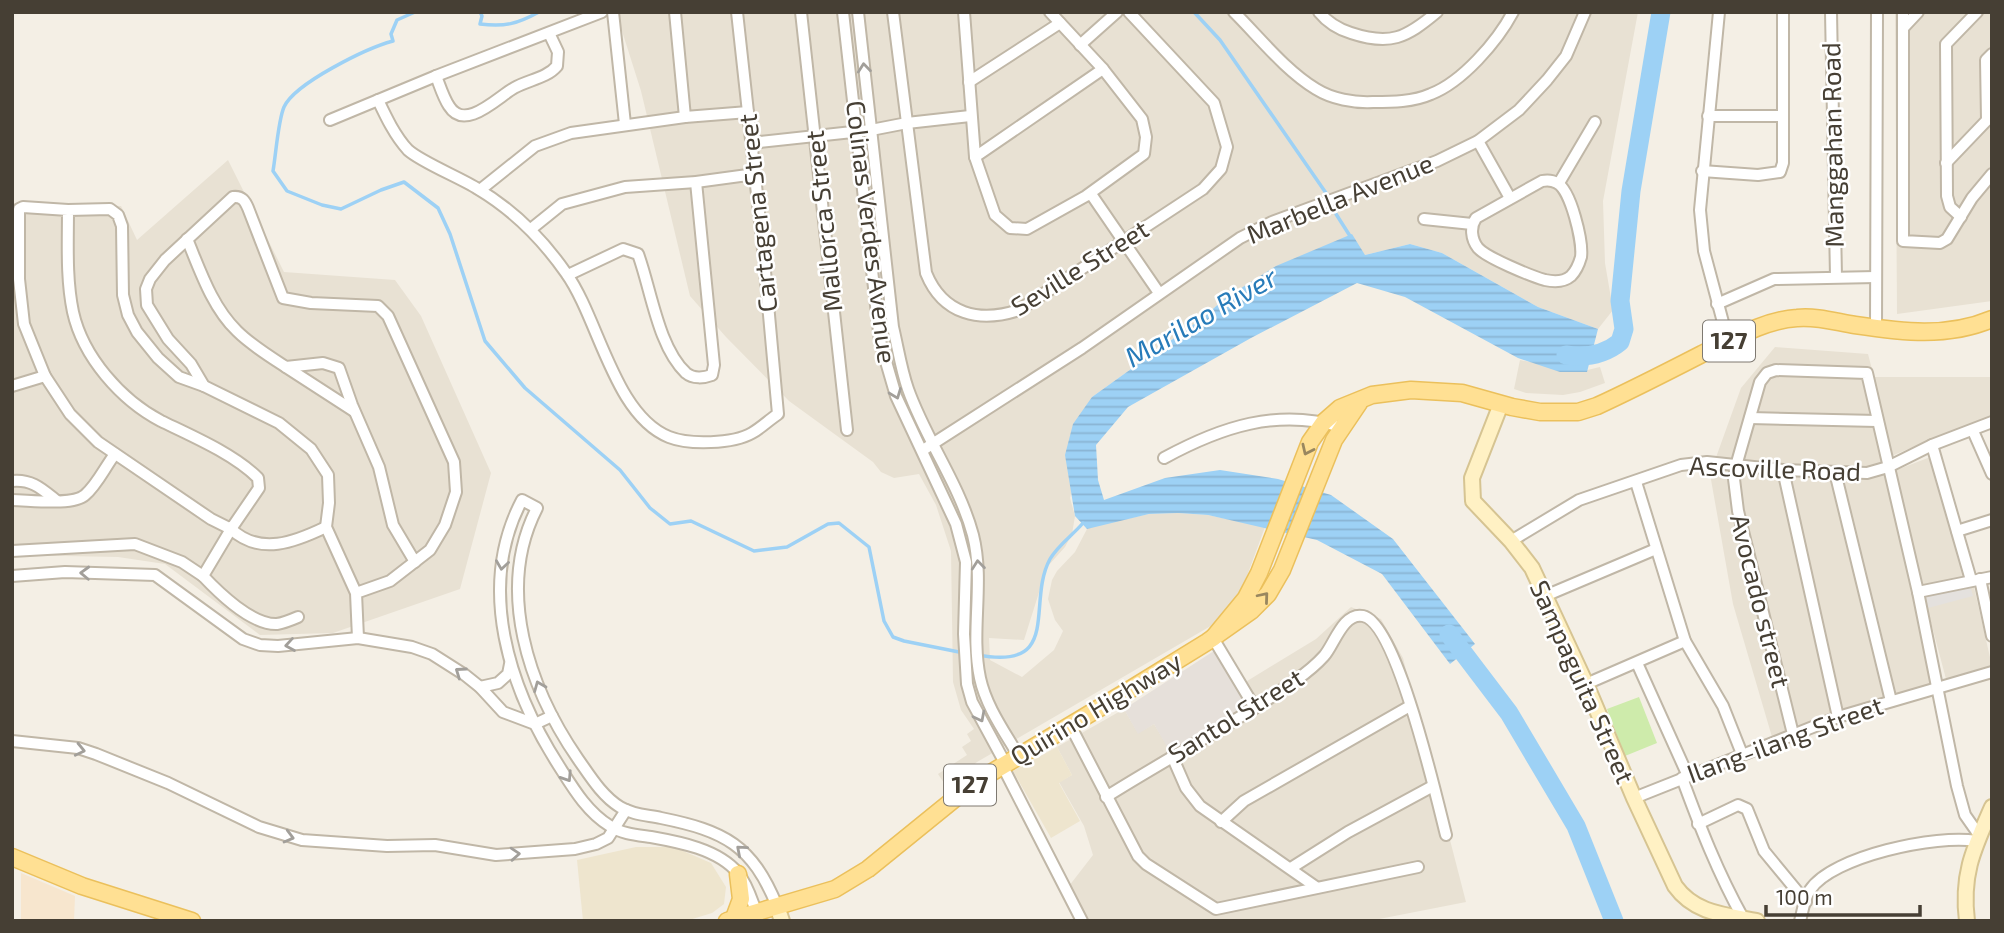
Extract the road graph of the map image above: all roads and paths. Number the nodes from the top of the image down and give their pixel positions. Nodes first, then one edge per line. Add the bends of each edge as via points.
1 (602, 12) edge
2 (613, 12) edge
3 (675, 12) edge
4 (737, 12) edge
5 (801, 12) edge
6 (843, 12) edge
7 (858, 12) edge
8 (893, 12) edge
9 (964, 12) edge
10 (1050, 12) edge
11 (1116, 12) edge
12 (1129, 12) edge
13 (1234, 12) edge
14 (1319, 12) edge
15 (1437, 12) edge
16 (1513, 12) edge
17 (1585, 12) edge
18 (1719, 12) edge
19 (1783, 12) edge
20 (1831, 12) edge
21 (1877, 12) edge
22 (1903, 12) edge
23 (1918, 12) edge
24 (1977, 12) edge
25 (1060, 23) junction
26 (1903, 28) junction
27 (549, 33) junction
28 (1080, 45) junction
29 (1992, 54) edge
30 (1103, 69) junction
31 (436, 76) junction
32 (969, 82) junction
33 (377, 100) junction
34 (748, 112) junction
35 (970, 116) junction
36 (1709, 116) junction
37 (1782, 116) junction
38 (685, 117) junction
39 (1989, 118) edge
40 (330, 120) dead end
41 (1595, 122) dead end
42 (907, 123) junction
43 (625, 124) junction
44 (871, 130) junction
45 (857, 132) junction
46 (815, 136) junction
47 (1478, 141) junction
48 (751, 143) junction
49 (975, 157) junction
50 (1946, 163) junction
51 (1702, 170) junction
52 (755, 174) junction
53 (1992, 174) edge
54 (696, 182) junction
55 (1559, 183) junction
56 (480, 190) junction
57 (1091, 194) junction
58 (1510, 198) junction
59 (68, 210) junction
60 (1961, 217) junction
61 (1424, 219) dead end
62 (1472, 224) junction
63 (15, 225) edge
64 (531, 229) junction
65 (187, 239) junction
66 (1124, 242) junction
67 (568, 275) junction
68 (1836, 277) junction
69 (1876, 277) junction
70 (15, 279) edge
71 (1158, 293) junction
72 (1717, 304) junction
73 (1992, 318) edge
74 (24, 324) junction
75 (1876, 328) junction
76 (12, 329) edge
77 (1728, 341) junction
78 (286, 367) junction
79 (1867, 373) joint
80 (45, 376) junction
81 (12, 386) edge
82 (204, 386) junction
83 (1361, 400) junction
84 (1501, 404) junction
85 (354, 412) junction
86 (1750, 418) junction
87 (1877, 421) junction
88 (1324, 422) junction
89 (1992, 422) edge
90 (1341, 427) junction
91 (847, 430) dead end
92 (1973, 431) junction
93 (934, 443) junction
94 (1932, 445) junction
95 (923, 450) junction
96 (115, 454) junction
97 (1164, 458) dead end
98 (1736, 466) junction
99 (1888, 467) junction
100 (1783, 470) junction
101 (1835, 472) junction
102 (1992, 474) edge
103 (12, 481) edge
104 (1636, 482) junction
105 (12, 500) edge
106 (57, 501) junction
107 (962, 503) junction
108 (950, 508) junction
109 (1992, 520) edge
110 (326, 527) junction
111 (231, 529) junction
112 (1957, 531) junction
113 (1511, 541) junction
114 (1656, 549) junction
115 (12, 551) edge
116 (415, 562) junction
117 (12, 576) edge
118 (203, 576) junction
119 (1981, 579) edge
120 (356, 593) junction
121 (1917, 593) junction
122 (1545, 596) junction
123 (298, 617) dead end
124 (977, 628) junction
125 (964, 629) junction
126 (1992, 636) edge
127 (358, 638) junction
128 (1213, 638) junction
129 (1685, 641) junction
130 (510, 662) junction
131 (1637, 663) junction
132 (979, 669) junction
133 (966, 670) junction
134 (1992, 672) edge
135 (1586, 684) junction
136 (480, 687) junction
137 (1937, 687) junction
138 (1891, 701) junction
139 (1410, 706) junction
140 (1255, 708) junction
141 (552, 716) junction
142 (1838, 717) junction
143 (535, 724) junction
144 (1070, 725) junction
145 (1793, 734) junction
146 (12, 741) edge
147 (1742, 754) junction
148 (1172, 756) junction
149 (1008, 761) junction
150 (1685, 777) junction
151 (1433, 786) junction
152 (1106, 797) junction
153 (1634, 798) junction
154 (626, 810) junction
155 (1990, 813) edge
156 (1221, 822) junction
157 (1698, 824) junction
158 (613, 828) junction
159 (1446, 835) dead end
160 (1977, 838) junction
161 (12, 857) edge
162 (1418, 867) dead end
163 (1291, 868) junction
164 (738, 874) junction
165 (1316, 887) junction
166 (1805, 902) junction
167 (780, 913) edge
168 (757, 916) edge
169 (1750, 919) edge
170 (730, 920) edge
171 (192, 921) edge
172 (1082, 921) edge
173 (1800, 921) edge
174 (1967, 921) edge

1 - 27 street
2 - 43 street
3 - 38 street
4 - 34 street, Cartagena Street
5 - 46 street, Mallorca Street
6 - 45 street, Colinas Verdes Avenue
44 -> 7 street, Colinas Verdes Avenue
8 - 42 street, Seville Street
9 - 32 street
10 - 25 street
11 - 28 street
12 - 66 street, Seville Street via 1214,103 1227,146 1221,169 1203,189
13 - 16 street via 1318,91 1364,103 1433,94 1481,57
14 - 15 street via 1340,30 1376,40 1413,32
17 - 47 street, Marbella Avenue via 1566,56 1520,110
18 - 36 street
19 - 37 street
20 - 68 street, Manggahan Road
21 - 69 street
22 - 26 street
23 - 26 street
24 - 50 street via 1946,44
25 - 28 street
25 - 32 street
26 - 60 street via 1903,241 1944,242
27 - 31 street
27 - 31 street via 558,52 558,66 475,114 461,116 450,108
28 - 30 street
29 - 39 street via 1986,60
30 - 49 street
30 - 57 street via 1142,118 1146,137 1144,154
31 - 33 street
32 - 35 street
33 - 40 street
33 - 56 street via 409,151
34 - 38 street
34 - 48 street, Cartagena Street
35 - 42 street
35 - 49 street
36 - 37 street
36 - 51 street
37 - 51 street via 1780,172 1758,175
38 - 43 street
39 - 50 street
41 - 55 street
42 - 44 street
42 - 66 street, Seville Street via 926,273 938,294 964,312 1001,316 1019,310
43 - 56 street via 571,133 535,146
44 - 45 street
44 - 93 street, Colinas Verdes Avenue via 893,327 908,389
45 - 46 street
45 -> 95 street, Colinas Verdes Avenue via 880,341 896,396
46 - 48 street
46 - 91 street, Mallorca Street
47 - 58 street
47 - 71 street, Marbella Avenue via 1437,161 1272,222
48 - 52 street, Cartagena Street
49 - 57 street via 995,215 1010,228 1027,229
50 - 60 street via 1948,202
51 - 72 street via 1701,230
52 - 54 street
52 - 67 street, Cartagena Street via 778,414 750,435 710,444 669,437 639,417 609,367 598,333
53 - 60 street
54 - 64 street via 625,187 562,204
54 - 67 street via 712,375 687,375 672,356 638,254 622,249
55 - 58 street via 1542,181
55 - 62 street via 1570,202 1581,254 1566,279 1546,280 1483,252 1476,246
56 - 64 street
57 - 66 street
58 - 62 street
59 - 63 street via 23,207
59 - 82 street via 110,209 118,215 128,315 158,358 179,377
59 - 111 street via 73,313 103,373 132,404 258,478 259,488
61 - 62 street
63 - 70 street
64 - 67 street
65 - 78 street via 227,321
65 - 82 street via 150,279 147,305
65 - 116 street via 239,196 248,208 283,299 378,306 388,316 446,442 456,478 445,525 430,550
66 - 71 street
68 - 69 street
68 - 72 street via 1774,279
69 - 75 street
70 - 74 street
71 - 93 street, Marbella Avenue
72 - 77 street
73 - 75 main road, Quirino Highway / 127 via 1937,333
74 - 76 street
74 - 80 street
75 - 77 main road, Quirino Highway / 127 via 1795,318
77 - 84 main road, Quirino Highway / 127 via 1578,412 1540,412
78 - 85 street
78 - 85 street via 323,363 339,368
79 - 86 street, Avocado street via 1766,373
79 - 87 street, Ascoville Road
80 - 81 street
80 - 96 street via 70,414
82 - 110 street via 279,423 311,449 328,475
83 - 84 main road, Quirino Highway / 127 via 1388,391 1437,390
83 - 88 main road, Quirino Highway / 127 via 1340,408
83 - 90 main road, Quirino Highway / 127
84 - 113 street, Sampaguita Street via 1472,478 1471,493 1473,501
85 - 116 street via 379,467 393,525
86 - 87 street
86 - 98 street, Avocado street
87 - 99 street, Ascoville Road
88 - 90 street
88 - 97 street via 1274,419 1232,427
88 -> 128 main road, Quirino Highway / 127 via 1310,442 1246,598
89 - 92 street, Ascoville Road
128 -> 90 main road, Quirino Highway / 127 via 1268,594
92 - 94 street, Ascoville Road
92 - 102 street
93 - 95 street, Marbella Avenue
93 - 107 street, Colinas Verdes Avenue
94 - 99 street, Ascoville Road
94 - 112 street
95 - 108 street, Colinas Verdes Avenue
96 - 106 street via 82,498
96 - 111 street
98 - 100 street, Ascoville Road
98 - 104 street, Ascoville Road via 1681,465
98 - 145 street, Avocado street via 1738,511
99 - 101 street, Ascoville Road via 1867,473
99 - 121 street, Ascoville Road
100 - 101 street, Ascoville Road
100 - 142 street
101 - 138 street
103 - 106 street via 36,484
104 - 113 street, Ascoville Road via 1578,500
104 - 114 street
105 - 106 street
107 - 108 street
124 -> 107 street, Colinas Verdes Avenue via 978,559
108 - 125 street, Colinas Verdes Avenue via 966,562
109 - 112 street
110 - 111 street via 288,544 273,545 241,538
110 - 120 street
111 - 118 street
112 - 119 street
113 - 122 street, Sampaguita Street
114 - 122 street
114 - 129 street
115 - 118 street via 135,544 182,562
116 - 120 street via 390,581
127 -> 117 street via 260,645 243,639 155,576 65,572
118 - 123 street via 261,621 280,624
119 - 121 street
119 - 126 street
120 - 127 street
121 - 137 street, Ascoville Road
122 - 135 street, Sampaguita Street
124 - 125 street
124 - 132 street, Colinas Verdes Avenue
125 - 133 street, Colinas Verdes Avenue
136 -> 127 street via 432,654
128 - 140 street
128 - 144 main road, Quirino Highway / 127
129 - 131 street
129 - 147 street via 1723,706
130 - 136 street via 501,681
141 -> 130 street via 519,615 522,552 537,508 522,500 507,537 500,576 501,615
130 - 143 street
131 - 135 street
131 - 150 street
132 - 133 street
132 - 149 street, Colinas Verdes Avenue
133 -> 149 street, Colinas Verdes Avenue via 972,702
134 - 137 street, Ilang-ilang Street
135 - 153 street, Sampaguita Street
136 - 143 street via 503,712
137 - 138 street, Ilang-ilang Street
137 - 160 street, Ascoville Road via 1965,815
138 - 142 street, Ilang-ilang Street
139 - 140 street, Santol Street via 1397,664 1381,634 1370,619 1356,616 1314,666
139 - 151 street, Santol Street
139 - 156 street via 1244,801
140 - 148 street, Santol Street
141 - 143 street
141 - 154 street via 597,785
142 - 145 street, Ilang-ilang Street
143 -> 158 street via 586,804
144 - 149 main road, Quirino Highway / 127
144 - 152 street
145 - 147 street, Ilang-ilang Street
146 -> 158 street via 96,754 259,827 302,840 435,845 496,855 575,849 608,838
147 - 150 street, Ilang-ilang Street
148 - 152 street, Santol Street
148 - 156 street via 1193,799
149 - 167 main road, Quirino Highway / 127 via 868,869
149 - 172 street
150 - 153 street, Ilang-ilang Street
150 - 157 street
151 - 159 street, Santol Street
151 - 163 street
152 - 165 street via 1138,856 1216,909
153 - 169 street, Sampaguita Street via 1682,895 1712,912
154 - 158 street
167 -> 154 street via 762,872 730,841 692,825
155 - 160 street
156 - 163 street
157 - 166 street via 1738,805 1747,809 1764,851
157 - 169 street via 1723,883
158 - 164 street via 689,846 716,856
160 - 166 street via 1929,841 1854,860 1820,880
160 - 174 street via 1967,867
161 - 171 main road via 82,886
162 - 165 street
163 - 165 street
164 - 168 street
164 - 170 main road via 741,899
166 - 173 street
167 - 168 main road, Quirino Highway / 127
168 - 170 main road, Quirino Highway / 127

